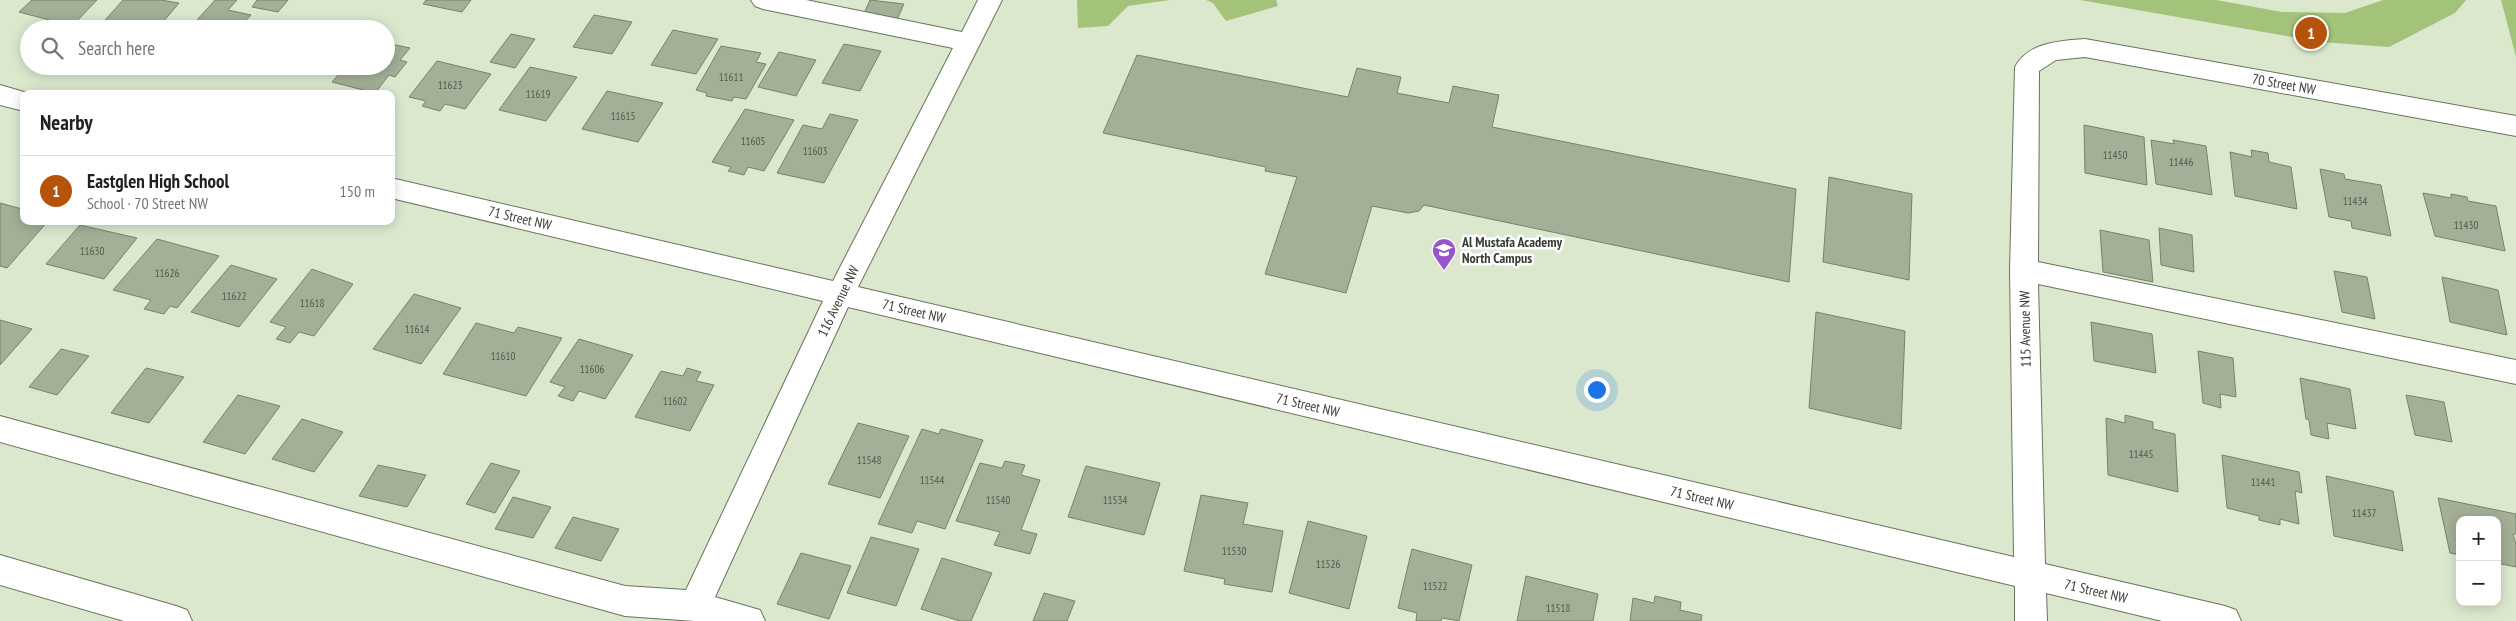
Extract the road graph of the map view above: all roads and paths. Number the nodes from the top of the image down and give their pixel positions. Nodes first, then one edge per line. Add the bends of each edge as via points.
1 (763, 0) edge
2 (990, 0) edge
3 (969, 42) junction
4 (2051, 51) joint
5 (0, 95) edge
6 (20, 100) edge
7 (2516, 126) edge
8 (395, 189) edge
9 (2024, 270) junction
10 (840, 294) junction
11 (2516, 372) edge
12 (0, 429) edge
13 (0, 570) edge
14 (2030, 576) junction
15 (695, 606) junction
16 (176, 621) edge
17 (749, 621) edge
18 (2031, 621) edge
19 (2224, 621) edge

1 - 3 street
2 - 3 street, 116 Avenue NW
3 - 10 street, 116 Avenue NW
4 - 7 street, 70 Street NW via 2085,48
4 - 9 street, 115 Avenue NW via 2027,67
5 - 6 street
8 - 10 street, 71 Street NW
9 - 11 street
9 - 14 street, 115 Avenue NW
10 - 14 street, 71 Street NW
10 - 15 street, 116 Avenue NW
12 - 15 street via 625,601
13 - 16 street
14 - 18 street, 115 Avenue NW
14 - 19 street, 71 Street NW
15 - 17 street

